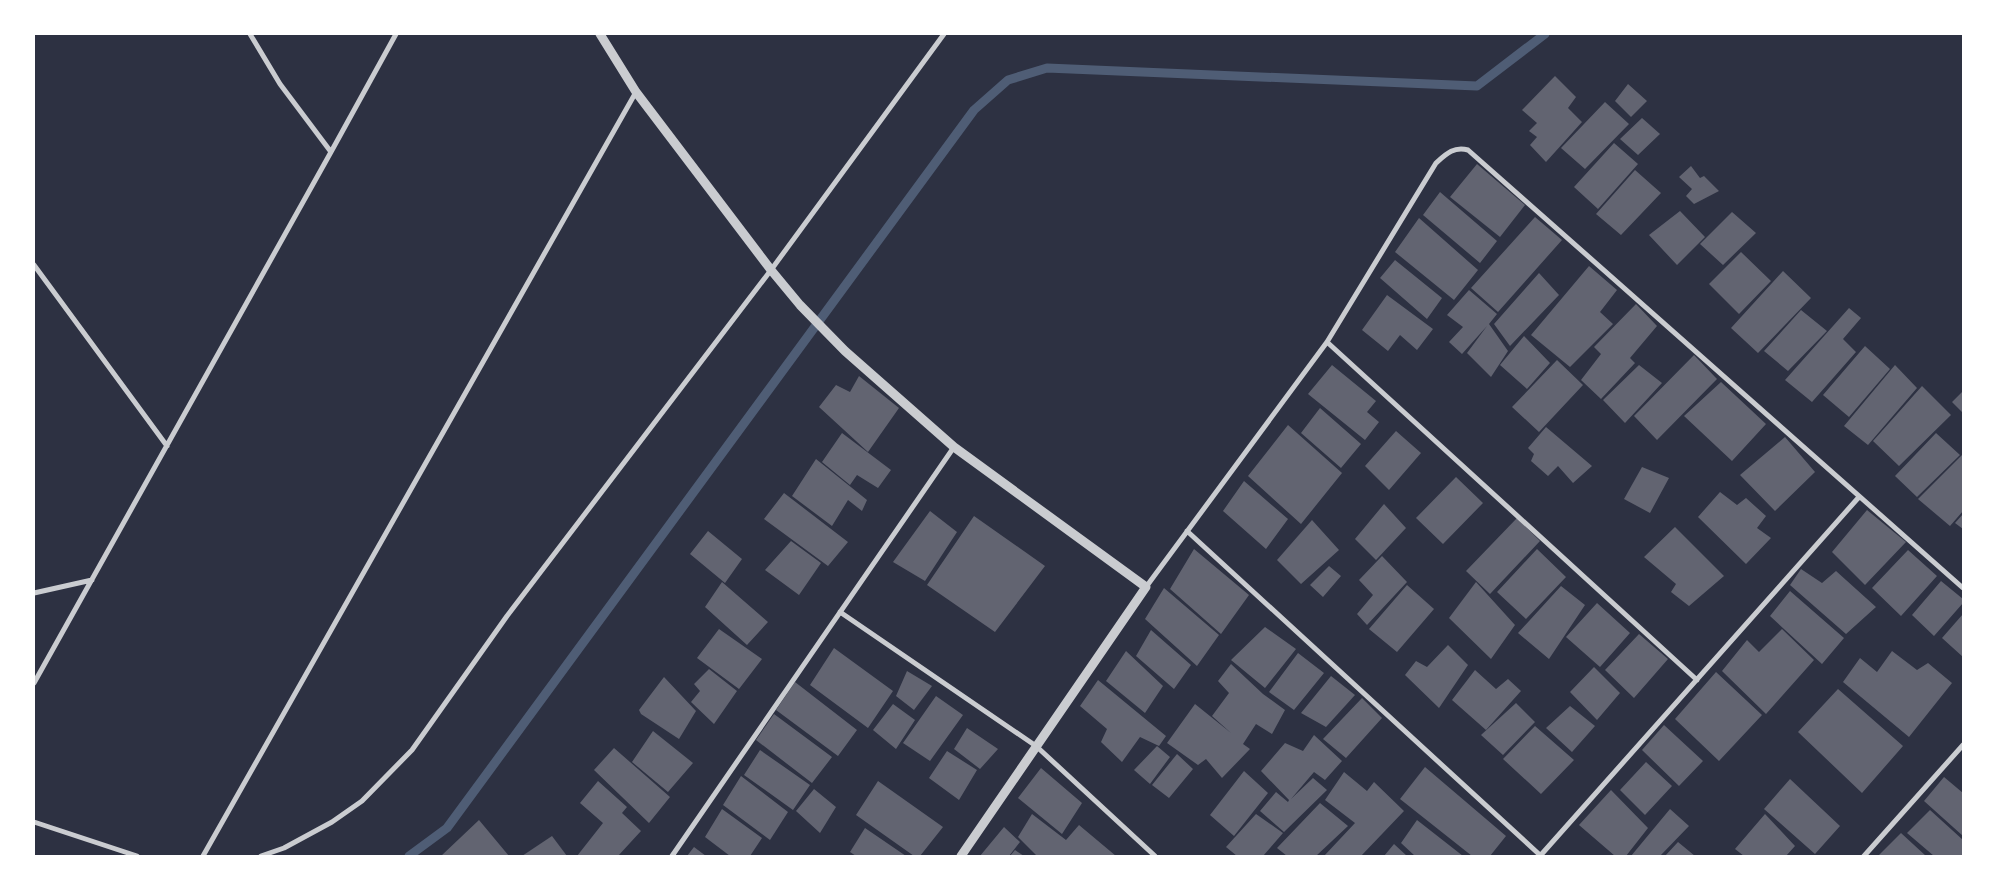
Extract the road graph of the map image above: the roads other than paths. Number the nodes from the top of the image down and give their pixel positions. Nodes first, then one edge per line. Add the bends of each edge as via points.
1 (250, 34) edge
2 (396, 34) edge
3 (600, 34) edge
4 (944, 34) edge
5 (636, 92) junction
6 (331, 152) junction
7 (34, 265) edge
8 (771, 270) junction
9 (1327, 342) junction
10 (167, 446) junction
11 (954, 447) junction
12 (1859, 497) junction
13 (1188, 531) junction
14 (92, 580) junction
15 (1146, 587) junction
16 (1963, 588) edge
17 (34, 594) edge
18 (840, 612) junction
19 (1697, 680) junction
20 (34, 683) edge
21 (1963, 745) edge
22 (1036, 746) junction
23 (34, 822) edge
24 (137, 856) edge
25 (203, 856) edge
26 (261, 856) edge
27 (672, 856) edge
28 (961, 856) edge
29 (1155, 856) edge
30 (1540, 856) edge
31 (1864, 856) edge

1 - 6 street via 280,84
2 - 6 street
3 - 5 street
4 - 8 street
5 - 8 street
5 - 25 street
6 - 10 street
7 - 10 street
8 - 11 street via 845,351
8 - 26 street via 507,616 412,750 362,801 292,844
9 - 12 street via 1436,163 1449,151 1457,148 1468,150
9 - 13 street
9 - 19 street
10 - 14 street
11 - 15 street
11 - 18 street
12 - 16 street
12 - 19 street
13 - 15 street
13 - 30 street
14 - 17 street
14 - 20 street
15 - 22 street
18 - 22 street
18 - 27 street
19 - 30 street
21 - 31 street
22 - 28 street
22 - 29 street
23 - 24 street

